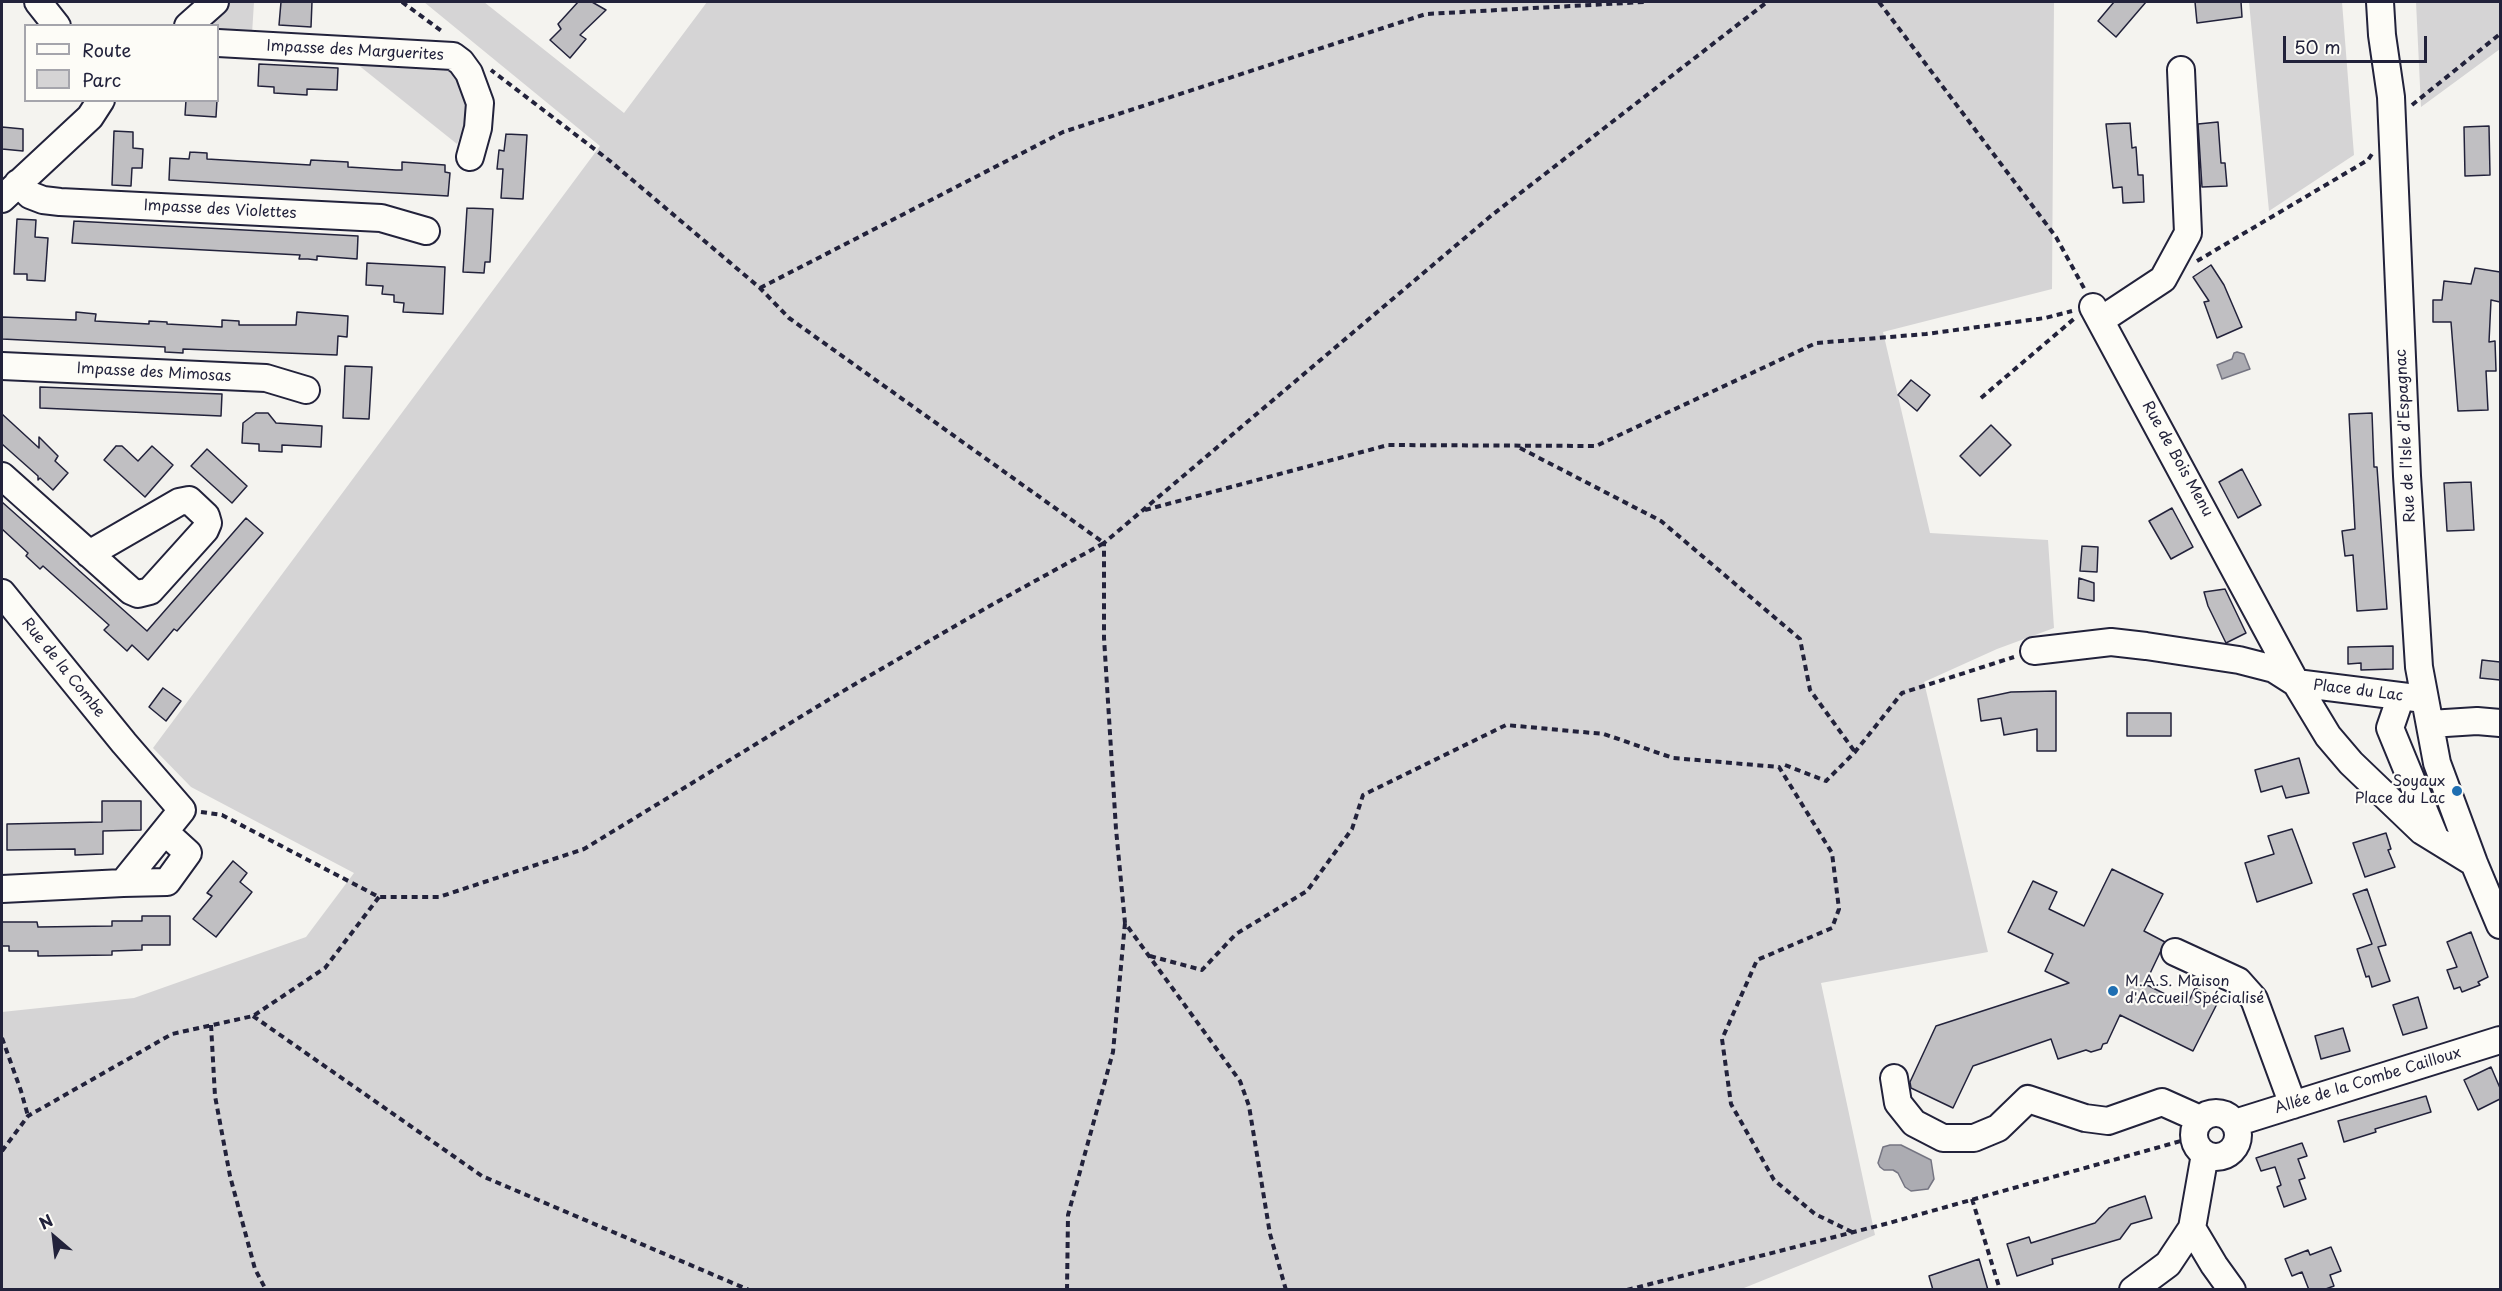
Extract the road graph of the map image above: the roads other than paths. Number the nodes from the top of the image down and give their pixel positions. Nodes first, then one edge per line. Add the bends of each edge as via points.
1 (38, 2) edge
2 (215, 2) edge
3 (2380, 2) edge
4 (55, 24) edge
5 (190, 24) edge
6 (219, 43) edge
7 (2181, 70) dead end
8 (100, 102) edge
9 (470, 157) dead end
10 (10, 191) edge
11 (426, 231) dead end
12 (2, 366) edge
13 (306, 390) dead end
14 (2, 476) edge
15 (90, 554) dead end
16 (2, 593) edge
17 (2034, 651) road end
18 (2296, 683) junction
19 (2419, 706) junction
20 (2500, 723) edge
21 (2436, 839) junction
22 (2474, 863) junction
23 (2, 889) edge
24 (2500, 925) edge
25 (2175, 952) dead end
26 (2500, 1040) edge
27 (1894, 1078) dead end
28 (2293, 1105) junction
29 (2235, 1123) junction
30 (2200, 1137) junction
31 (2192, 1228) junction
32 (2168, 1264) junction
33 (2214, 1265) junction
34 (2133, 1290) edge
35 (2232, 1290) edge

1 - 4 street
2 - 5 street
3 - 19 street, Rue de l'Isle d'Espagnac via 2391,96
6 - 9 street, Impasse des Marguerites via 453,56 469,73 480,103
7 - 18 street, Rue de Bois Menu via 2188,233 2163,279 2097,313
8 - 10 street via 90,117
10 - 11 street, Impasse des Violettes via 60,202 381,218
12 - 13 street, Impasse des Mimosas via 266,378
14 - 15 street
16 - 23 street, Rue de la Combe via 182,810 123,883
17 - 18 street via 2110,642 2146,646 2239,660 2274,669
18 - 19 street, Place du Lac
18 - 21 street, Place du Lac via 2328,736 2351,762 2422,831
19 - 20 street, Place du Lac
19 - 21 street via 2390,728
19 - 22 street, Rue de l'Isle d'Espagnac
21 - 22 street, Place du Lac
22 - 24 street, Rue de l'Isle d'Espagnac
25 - 28 street via 2238,981 2254,999
26 - 28 street, Allée de la Combe Cailloux
27 - 30 street via 1898,1103 1914,1123 1943,1138 1974,1138 1998,1128 2028,1099 2085,1118 2108,1121 2162,1102
28 - 29 street, Allée de la Combe Cailloux
29 - 30 street via 2219,1113 2206,1115
29 - 30 street via 2238,1137 2232,1150 2219,1157
30 - 31 street
31 - 32 street
31 - 33 street
32 - 33 street
32 - 34 street
33 - 35 street

